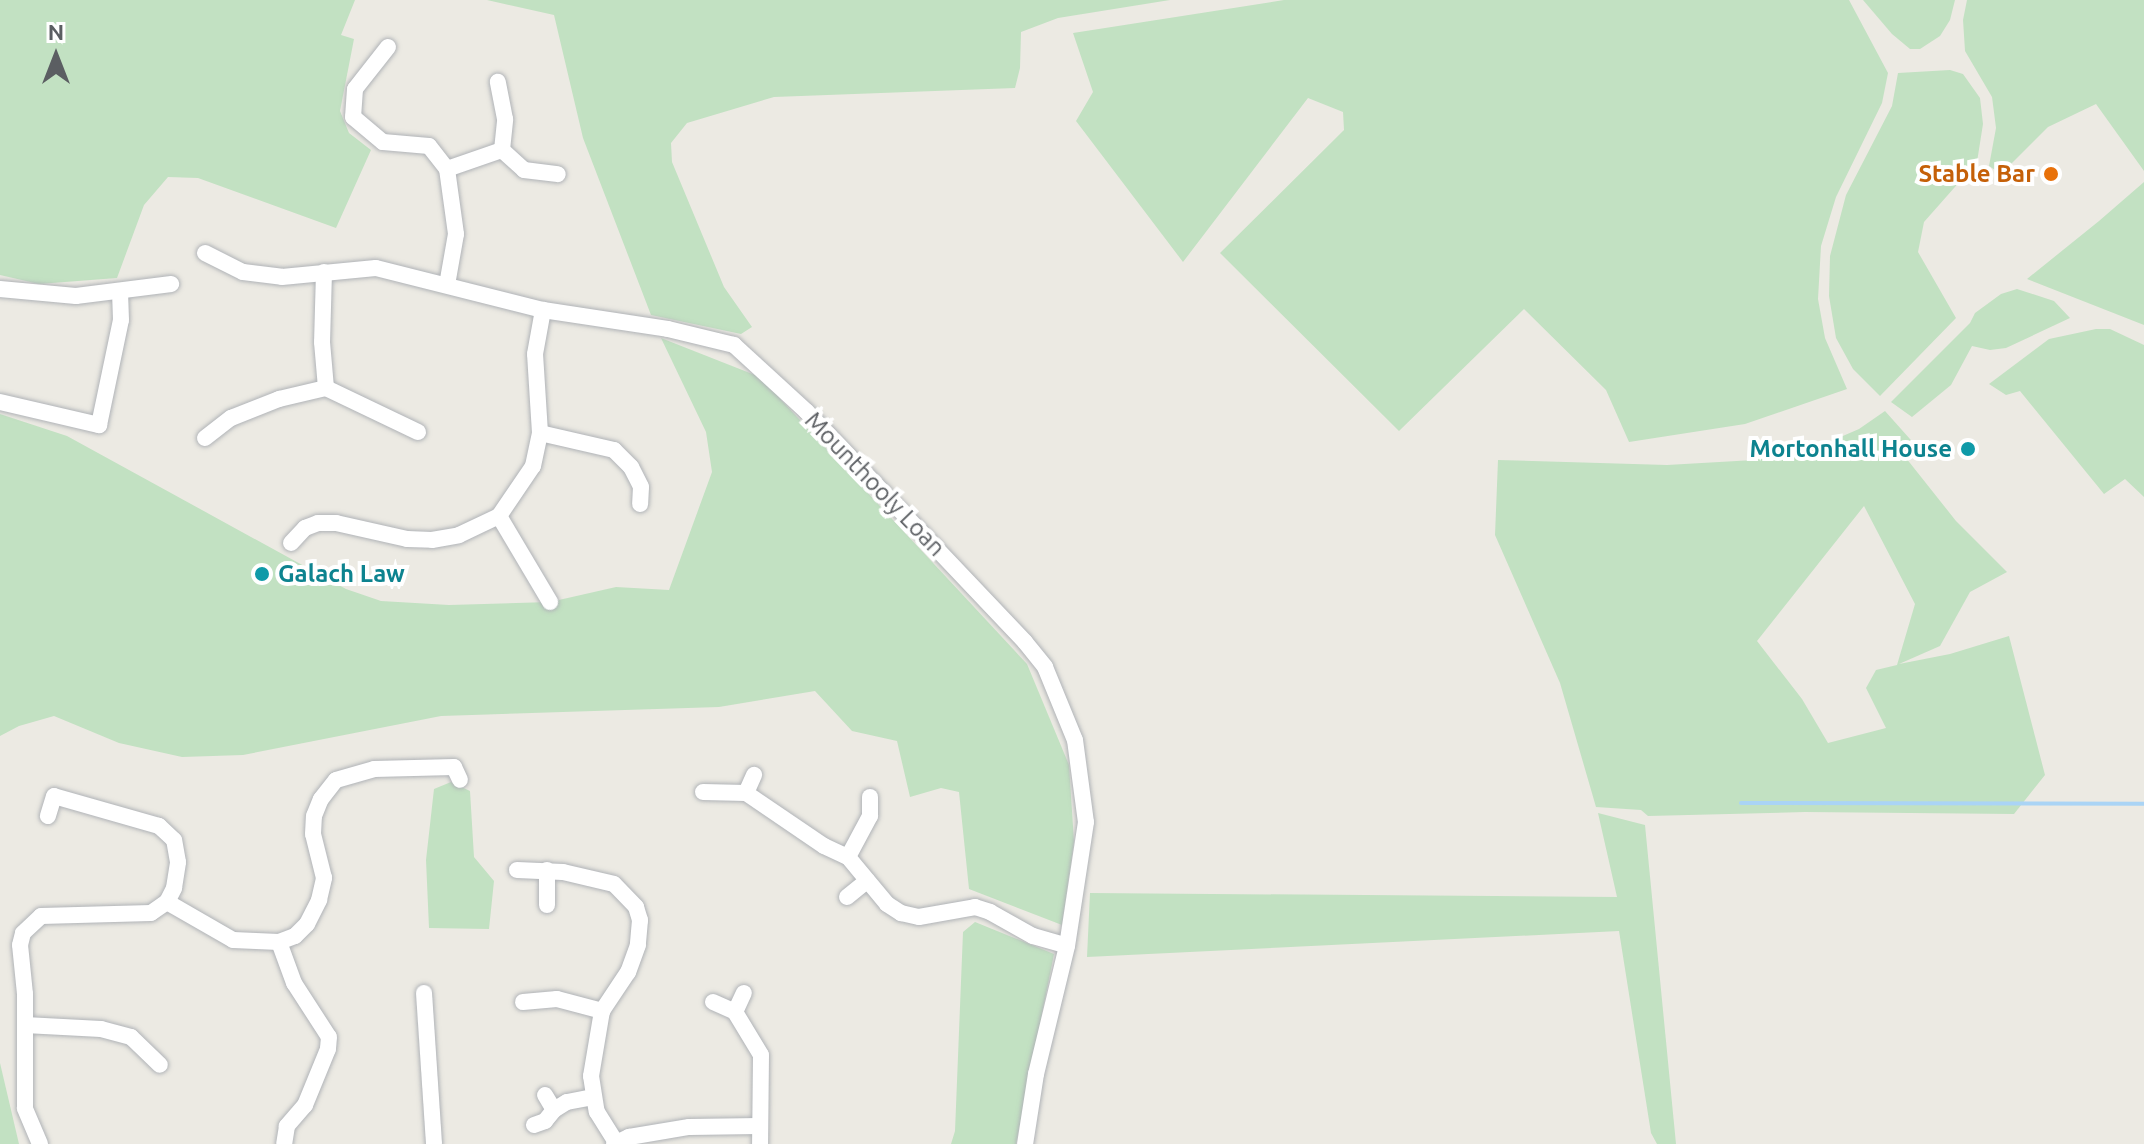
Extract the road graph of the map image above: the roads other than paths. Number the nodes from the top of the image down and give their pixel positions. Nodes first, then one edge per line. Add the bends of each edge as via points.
1 (388, 47) dead end
2 (498, 82) dead end
3 (502, 150) junction
4 (447, 169) junction
5 (558, 174) dead end
6 (205, 253) dead end
7 (324, 272) junction
8 (171, 284) dead end
9 (447, 285) junction
10 (0, 289) edge
11 (120, 292) junction
12 (543, 310) junction
13 (326, 388) junction
14 (0, 402) edge
15 (418, 432) dead end
16 (540, 433) junction
17 (205, 438) dead end
18 (640, 504) dead end
19 (499, 516) junction
20 (291, 543) dead end
21 (550, 602) dead end
22 (754, 775) dead end
23 (460, 780) dead end
24 (703, 792) dead end
25 (746, 793) junction
26 (870, 797) dead end
27 (48, 816) dead end
28 (848, 857) junction
29 (517, 870) dead end
30 (547, 870) junction
31 (867, 881) junction
32 (847, 897) dead end
33 (167, 902) junction
34 (547, 905) dead end
35 (279, 942) junction
36 (1067, 946) junction
37 (424, 993) dead end
38 (744, 993) dead end
39 (713, 1002) dead end
40 (533, 1006) dead end
41 (602, 1011) junction
42 (735, 1012) junction
43 (25, 1025) junction
44 (160, 1065) dead end
45 (545, 1095) dead end
46 (593, 1097) junction
47 (554, 1110) junction
48 (534, 1125) dead end
49 (759, 1126) junction
50 (615, 1143) edge
51 (40, 1144) edge
52 (284, 1144) edge
53 (434, 1144) edge
54 (760, 1144) edge
55 (1025, 1144) edge

1 - 4 street via 355,89 353,117 383,142 429,146
2 - 3 street via 505,119
3 - 4 street
3 - 5 street via 524,170
4 - 9 street via 456,234
6 - 7 street, Mounthooly Loan via 243,272 282,277
7 - 9 street, Mounthooly Loan via 376,268
7 - 13 street
8 - 11 street
9 - 12 street, Mounthooly Loan
10 - 11 street via 76,296
11 - 14 street via 121,320 99,425
12 - 16 street via 535,354
12 - 36 street, Mounthooly Loan via 734,345 806,411 1045,667 1075,740 1085,793 1084,845
13 - 15 street
13 - 17 street via 231,418
16 - 18 street via 614,450 641,487
16 - 19 street via 533,466
19 - 20 street via 459,535 432,540 318,523
19 - 21 street
22 - 25 street
23 - 35 street via 454,767 374,769 336,780 314,816 324,878 319,900 307,924
24 - 25 street
25 - 28 street
26 - 28 street via 870,816
27 - 33 street via 54,796 159,826 174,840 178,862
28 - 31 street
29 - 30 street
30 - 34 street
30 - 41 street via 614,884 636,907 638,945 628,972
31 - 32 street
31 - 36 street via 901,913 919,917 975,907 1033,936
33 - 35 street via 233,940
33 - 43 street via 151,913 41,916 28,926 20,945
35 - 52 street via 294,983 329,1037 310,1094 287,1126
36 - 55 street, Mounthooly Loan
37 - 53 street
38 - 42 street
39 - 42 street
40 - 41 street via 557,999
41 - 46 street via 594,1049
42 - 49 street via 761,1055
43 - 44 street via 101,1029 131,1037
43 - 51 street via 25,1108
45 - 47 street
46 - 47 street
46 - 50 street
47 - 48 street
49 - 50 street via 689,1127
49 - 54 street

